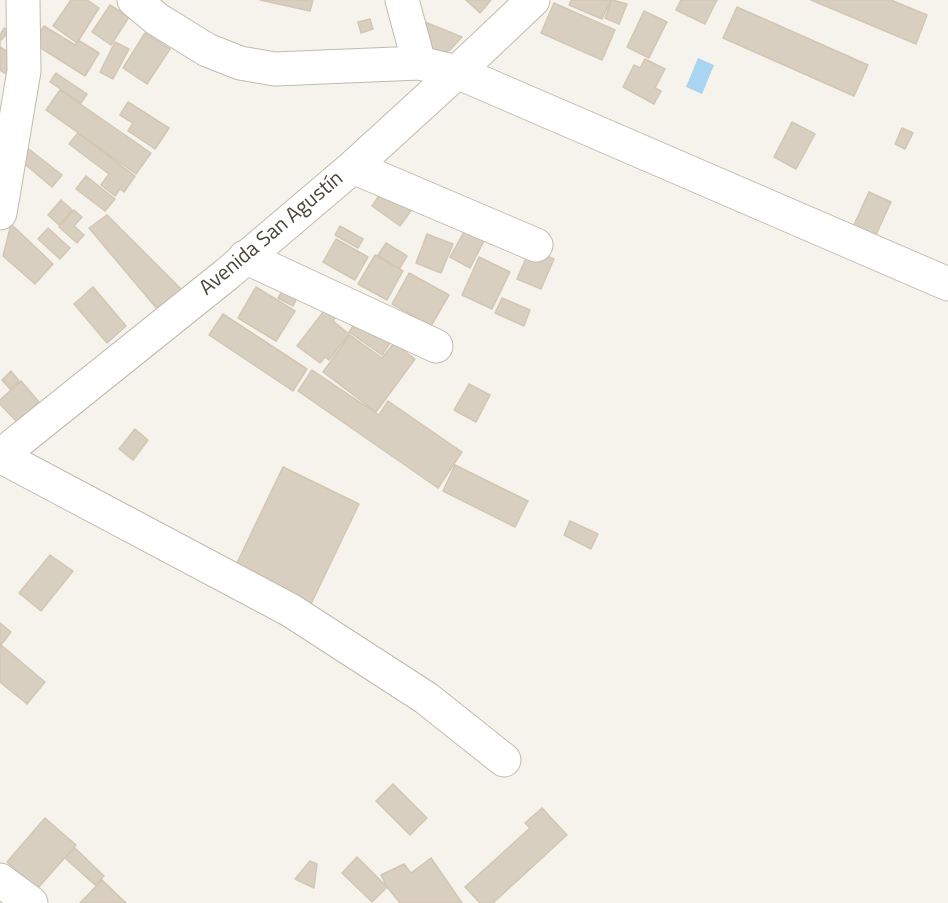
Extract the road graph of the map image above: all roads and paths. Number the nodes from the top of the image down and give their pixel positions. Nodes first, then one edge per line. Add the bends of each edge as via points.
1 (23, 0) edge
2 (134, 0) edge
3 (402, 0) edge
4 (533, 0) edge
5 (419, 63) junction
6 (457, 72) junction
7 (353, 166) junction
8 (0, 213) edge
9 (536, 245) dead end
10 (245, 257) junction
11 (948, 284) edge
12 (436, 346) dead end
13 (0, 456) edge
14 (504, 760) dead end
15 (0, 880) edge
16 (31, 903) edge

1 - 8 street via 24,71
2 - 5 street via 207,50 240,63 275,69
3 - 5 street
4 - 6 street, Avenida San Agustín
5 - 6 street
6 - 7 street, Avenida San Agustín
6 - 11 street
7 - 9 street
7 - 10 street, Avenida San Agustín
10 - 12 street
10 - 13 street, Avenida San Agustín
13 - 14 street via 290,610 426,698
15 - 16 street

